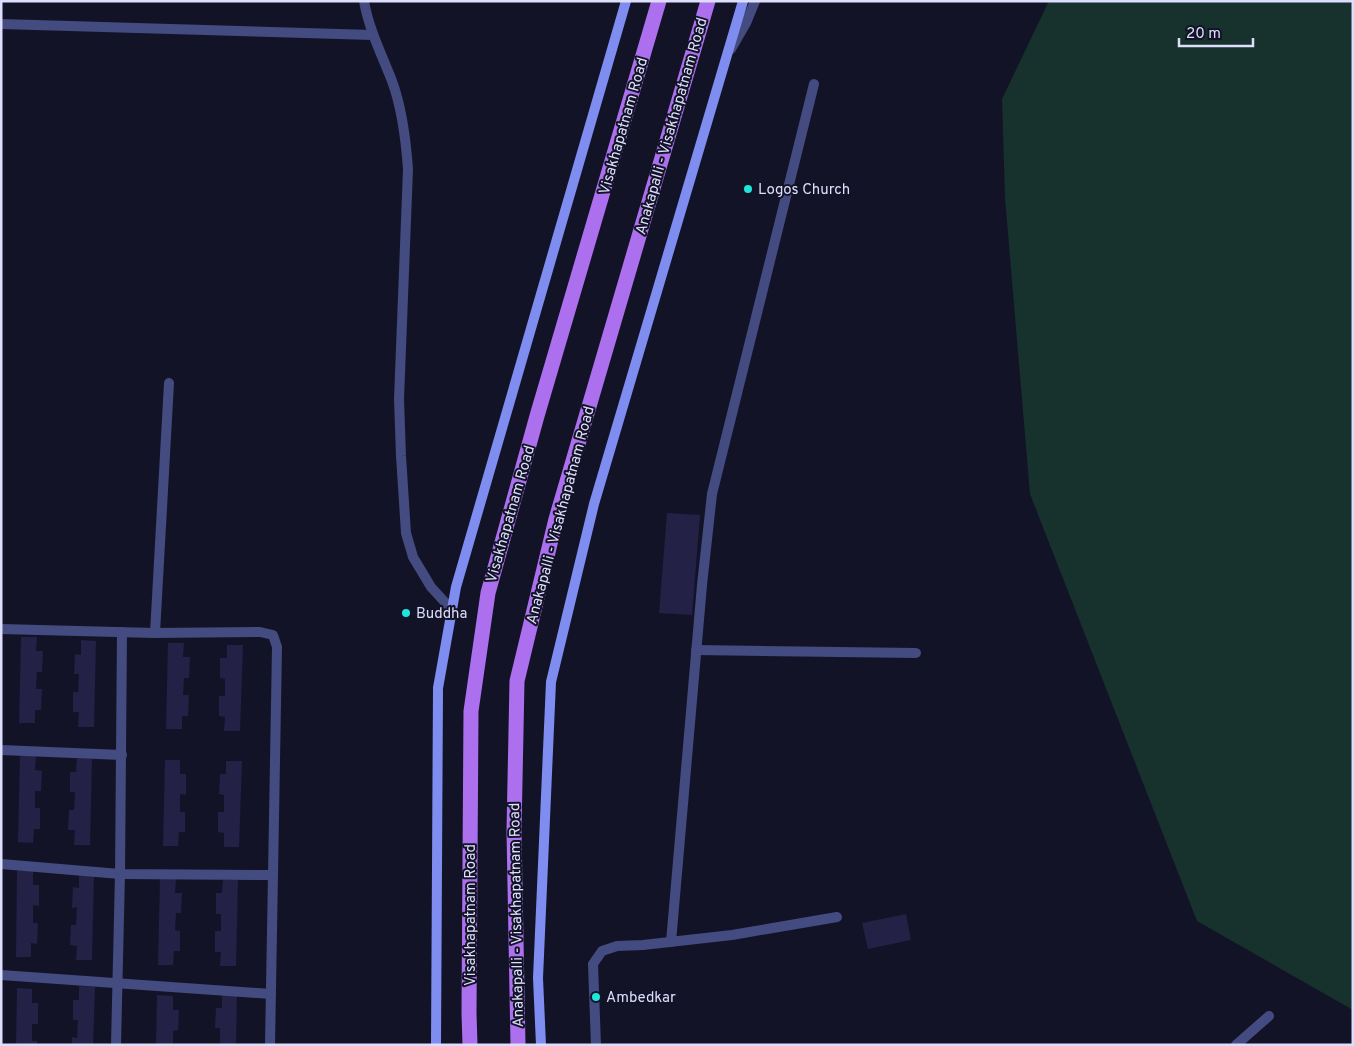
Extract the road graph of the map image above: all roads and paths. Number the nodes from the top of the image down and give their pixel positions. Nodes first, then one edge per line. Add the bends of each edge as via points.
1 (364, 1) edge
2 (626, 1) edge
3 (659, 1) edge
4 (708, 1) edge
5 (743, 1) edge
6 (756, 1) edge
7 (1, 24) edge
8 (372, 35) junction
9 (727, 56) junction
10 (814, 84) dead end
11 (169, 383) dead end
12 (452, 610) junction
13 (1, 629) edge
14 (122, 632) junction
15 (155, 633) junction
16 (696, 650) junction
17 (916, 653) dead end
18 (1, 750) edge
19 (122, 755) junction
20 (1, 864) edge
21 (120, 874) junction
22 (273, 875) junction
23 (837, 917) dead end
24 (671, 942) junction
25 (1, 975) edge
26 (117, 982) junction
27 (271, 994) junction
28 (1269, 1016) dead end
29 (116, 1045) edge
30 (270, 1045) edge
31 (436, 1045) edge
32 (470, 1045) edge
33 (518, 1045) edge
34 (541, 1045) edge
35 (596, 1045) edge
36 (1236, 1045) edge

1 - 8 street
2 - 12 street
3 - 32 main road, Visakhapatnam Road via 488,593 471,711
4 - 33 main road, Anakapalli - Visakhapatnam Road via 556,519 517,681 514,831
5 - 9 street
6 - 9 street
7 - 8 street
8 - 12 street via 393,84 406,142 408,169 399,399 406,534 413,557 431,587
9 - 34 street via 594,504 551,682 538,978
10 - 16 street via 712,494
11 - 15 street
12 - 31 street via 438,688
13 - 14 street
14 - 15 street
14 - 19 street
15 - 22 street via 260,632 272,636 277,647
16 - 17 street
16 - 24 street
18 - 19 street
19 - 21 street
20 - 21 street
21 - 22 street
21 - 26 street
22 - 27 street
23 - 24 street
24 - 35 street via 617,946 602,951 593,964
25 - 26 street
26 - 27 street
26 - 29 street
27 - 30 street
28 - 36 street

